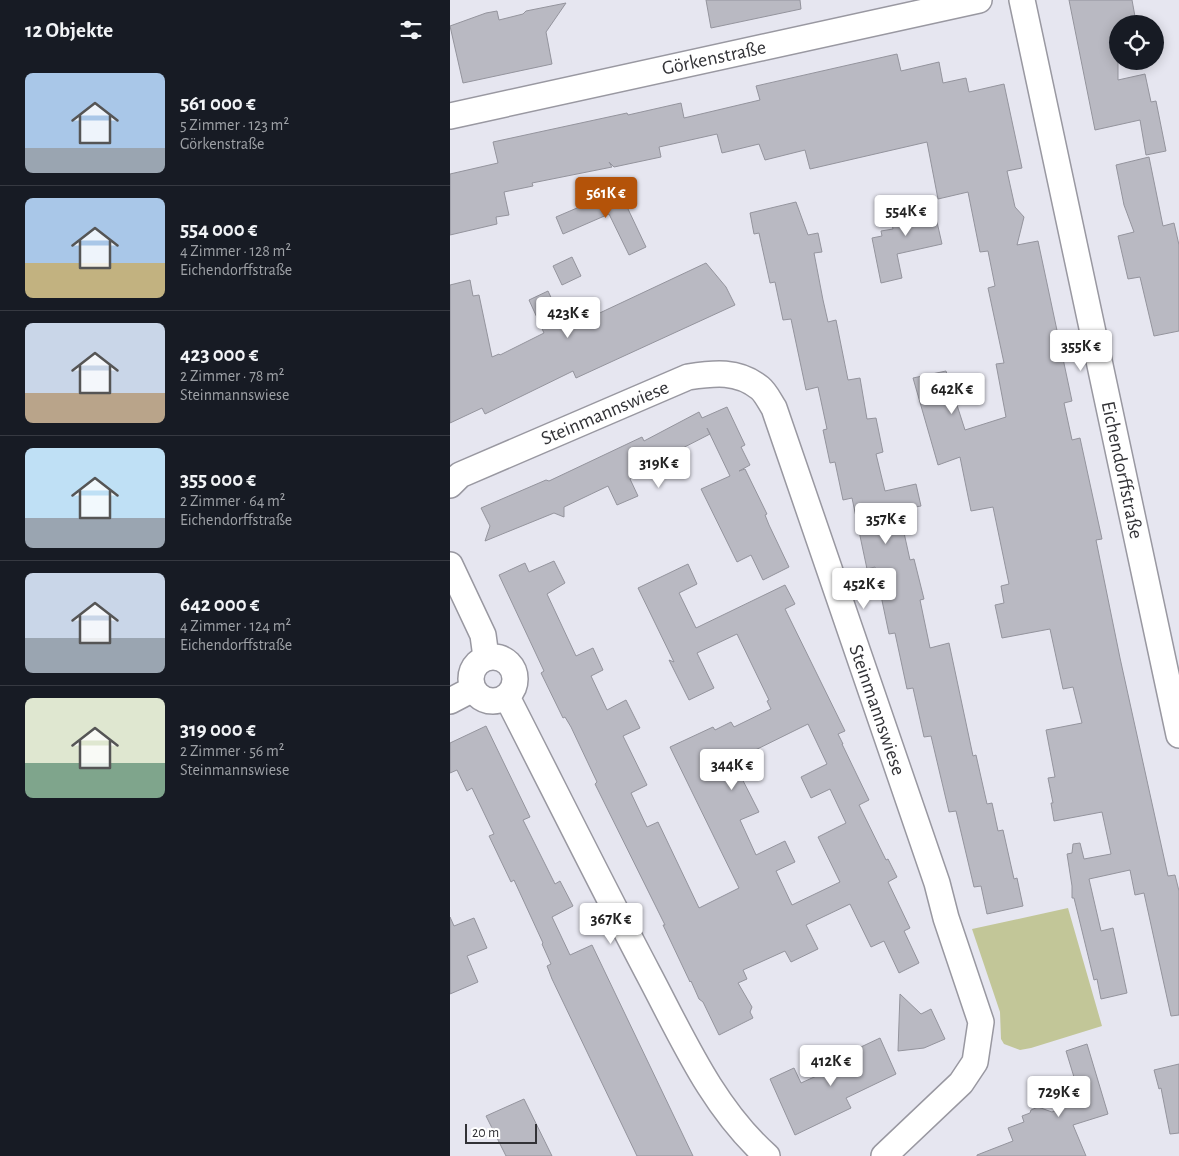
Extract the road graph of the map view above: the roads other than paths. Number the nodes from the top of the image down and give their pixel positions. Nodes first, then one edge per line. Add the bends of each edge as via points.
1 (979, 0) edge
2 (1022, 0) edge
3 (450, 116) edge
4 (450, 485) edge
5 (450, 565) edge
6 (486, 657) junction
7 (473, 689) junction
8 (507, 696) junction
9 (450, 701) edge
10 (1179, 735) edge
11 (767, 1156) edge
12 (884, 1156) edge

1 - 3 street, Görkenstraße
2 - 10 street, Eichendorffstraße
4 - 12 street, Steinmannswiese via 460,475 688,376 716,373 741,377 761,389 774,408 934,874 981,1022 976,1062 961,1083
5 - 6 street via 483,635
6 - 7 street via 472,670 470,680
6 - 8 street via 496,656 511,666 515,682
7 - 8 street via 484,700 500,700
7 - 9 street
8 - 11 street via 702,1076 751,1141

